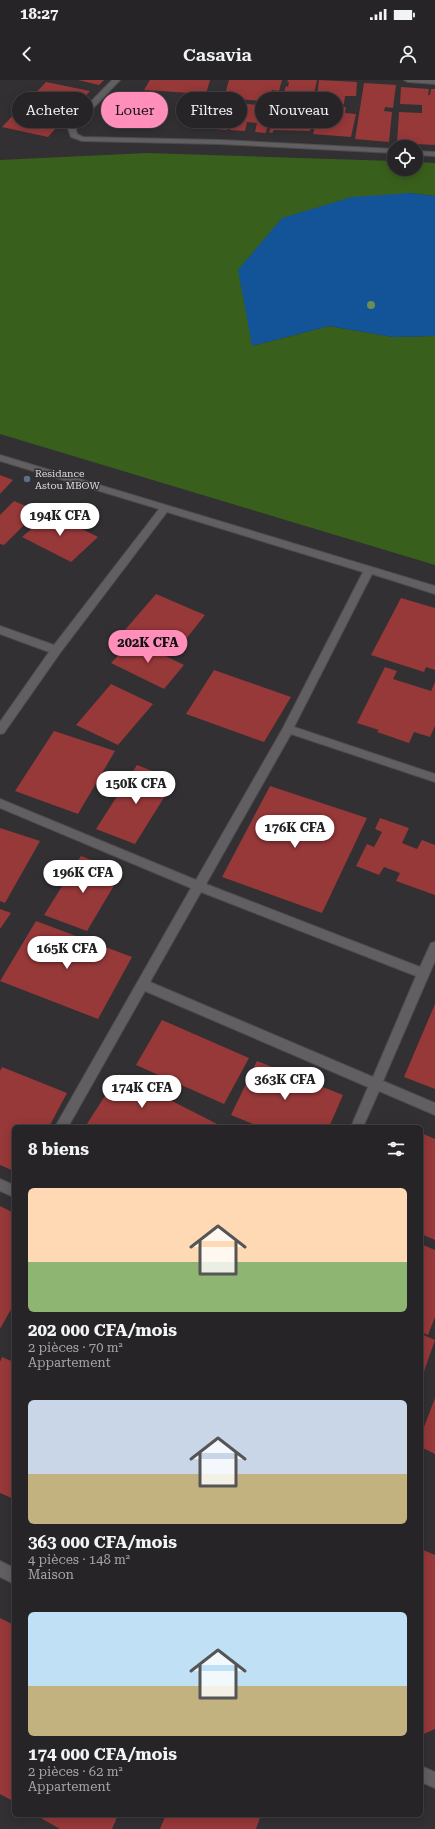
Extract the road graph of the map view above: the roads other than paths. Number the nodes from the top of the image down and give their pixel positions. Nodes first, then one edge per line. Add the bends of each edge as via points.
1 (116, 80) edge
2 (408, 80) edge
3 (435, 82) edge
4 (387, 151) edge
5 (423, 153) edge
6 (435, 154) edge
7 (0, 458) edge
8 (165, 508) junction
9 (369, 570) junction
10 (435, 590) edge
11 (0, 630) edge
12 (56, 650) junction
13 (288, 729) junction
14 (0, 730) edge
15 (435, 778) edge
16 (0, 804) edge
17 (199, 886) junction
18 (435, 947) edge
19 (423, 973) junction
20 (143, 985) junction
21 (376, 1084) junction
22 (435, 1109) edge
23 (62, 1125) edge
24 (358, 1125) edge
25 (0, 1185) edge
26 (12, 1189) edge
27 (0, 1569) edge
28 (12, 1575) edge
29 (423, 1775) edge
30 (435, 1780) edge

1 - 4 street via 77,121 72,129 74,135 82,139 228,142
2 - 3 street
5 - 6 street
7 - 8 street
8 - 9 street
8 - 12 street
9 - 10 street
9 - 13 street
11 - 12 street
12 - 14 street
13 - 15 street
13 - 17 street
16 - 17 street
17 - 19 street
17 - 20 street
18 - 19 street
19 - 21 street
20 - 21 street
20 - 23 street
21 - 22 street
21 - 24 street
25 - 26 street
27 - 28 street
29 - 30 street

